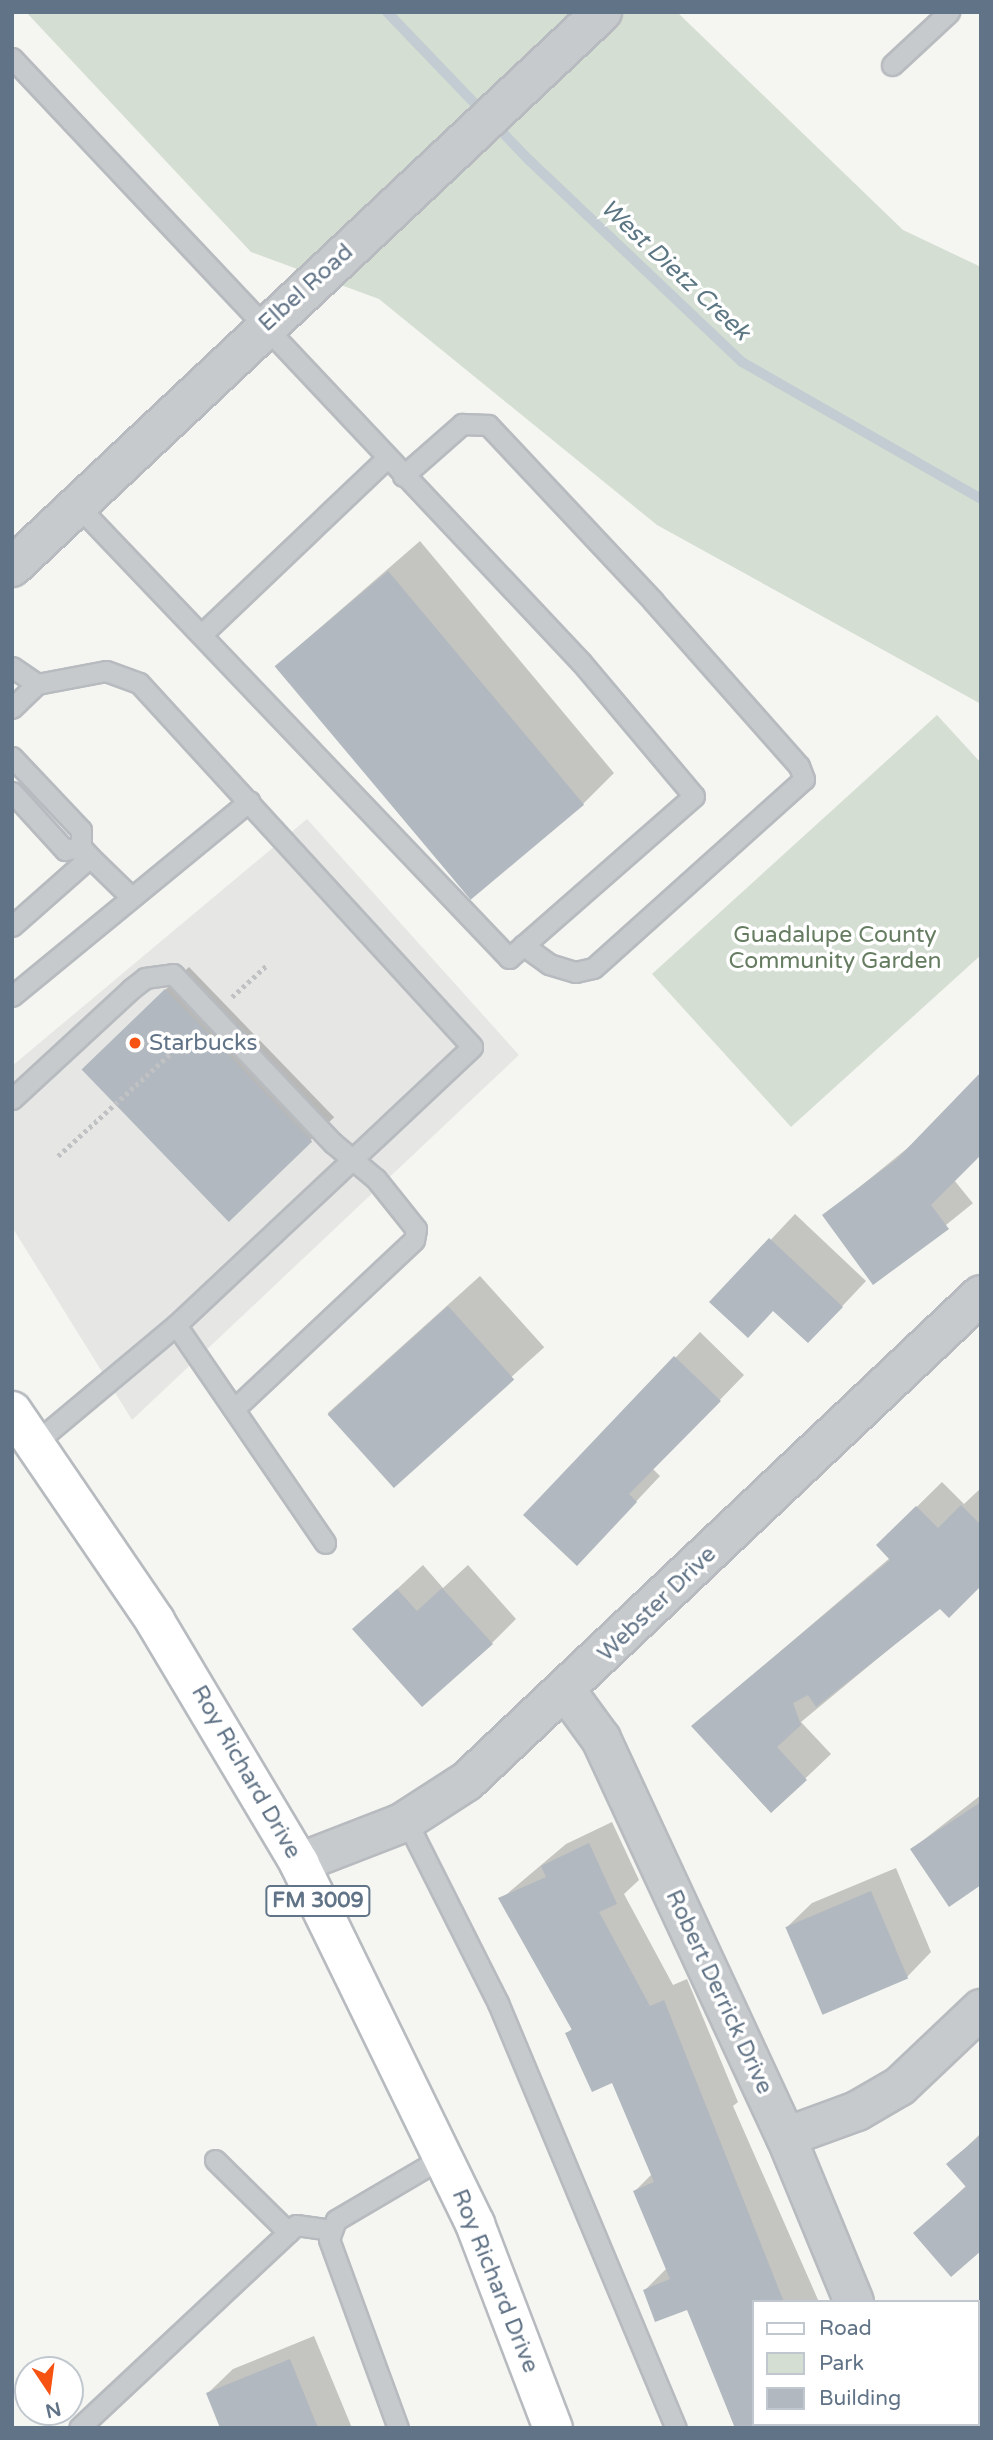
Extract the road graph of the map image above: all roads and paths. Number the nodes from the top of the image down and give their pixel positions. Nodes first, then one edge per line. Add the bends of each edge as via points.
1 (602, 12) edge
2 (949, 12) edge
3 (12, 58) edge
4 (892, 65) dead end
5 (262, 327) junction
6 (387, 458) junction
7 (403, 476) junction
8 (78, 506) junction
9 (12, 567) edge
10 (204, 632) junction
11 (12, 667) edge
12 (37, 684) junction
13 (12, 708) edge
14 (12, 757) edge
15 (12, 792) edge
16 (249, 801) junction
17 (85, 852) junction
18 (130, 896) junction
19 (12, 926) edge
20 (523, 945) junction
21 (266, 966) dead end
22 (12, 996) edge
23 (214, 1014) junction
24 (12, 1099) edge
25 (58, 1156) dead end
26 (355, 1159) junction
27 (981, 1295) edge
28 (176, 1325) junction
29 (234, 1409) junction
30 (12, 1411) edge
31 (35, 1443) junction
32 (325, 1543) dead end
33 (566, 1691) junction
34 (406, 1820) junction
35 (299, 1863) junction
36 (981, 2009) edge
37 (786, 2137) junction
38 (443, 2157) junction
39 (215, 2160) dead end
40 (332, 2230) junction
41 (288, 2232) junction
42 (853, 2300) edge
43 (79, 2428) edge
44 (398, 2428) edge
45 (553, 2428) edge
46 (676, 2428) edge

1 - 5 street, Elbel Road
2 - 4 lane
3 - 5 lane
5 - 6 lane
5 - 8 street, Elbel Road
6 - 7 lane
6 - 10 lane
7 - 20 lane via 581,662 694,796
7 - 20 lane via 462,424 488,425 653,601 799,766 804,779 593,968 575,972 549,964
8 - 9 street, Elbel Road
8 - 10 lane
10 - 20 lane via 509,958
11 - 12 lane
12 - 13 lane
12 - 16 lane via 123,673 153,697
14 - 17 lane via 81,830
15 - 17 lane via 65,850
16 - 18 lane
16 - 26 lane via 472,1047
17 - 18 lane
17 - 19 lane
18 - 22 lane
21 - 23 path
23 - 24 lane via 173,974 145,978
23 - 25 path
23 - 26 lane
26 - 28 lane
26 - 29 lane via 416,1229 414,1240
27 - 33 street, Webster Drive
28 - 29 lane
28 - 31 lane
29 - 32 lane
30 - 31 main road, Roy Richard Drive / FM 3009
31 - 35 main road, Roy Richard Drive / FM 3009 via 155,1621
33 - 34 street, Webster Drive via 467,1781
33 - 37 street, Robert Derrick Drive via 601,1739
34 - 35 street, Webster Drive
34 - 46 lane via 498,2003
35 - 38 main road, Roy Richard Drive / FM 3009
36 - 37 street via 900,2086 857,2111
37 - 42 street, Robert Derrick Drive
38 - 40 lane via 336,2220
38 - 45 main road, Roy Richard Drive / FM 3009
39 - 41 lane
40 - 41 lane via 296,2225
40 - 44 lane via 329,2239
41 - 43 lane

